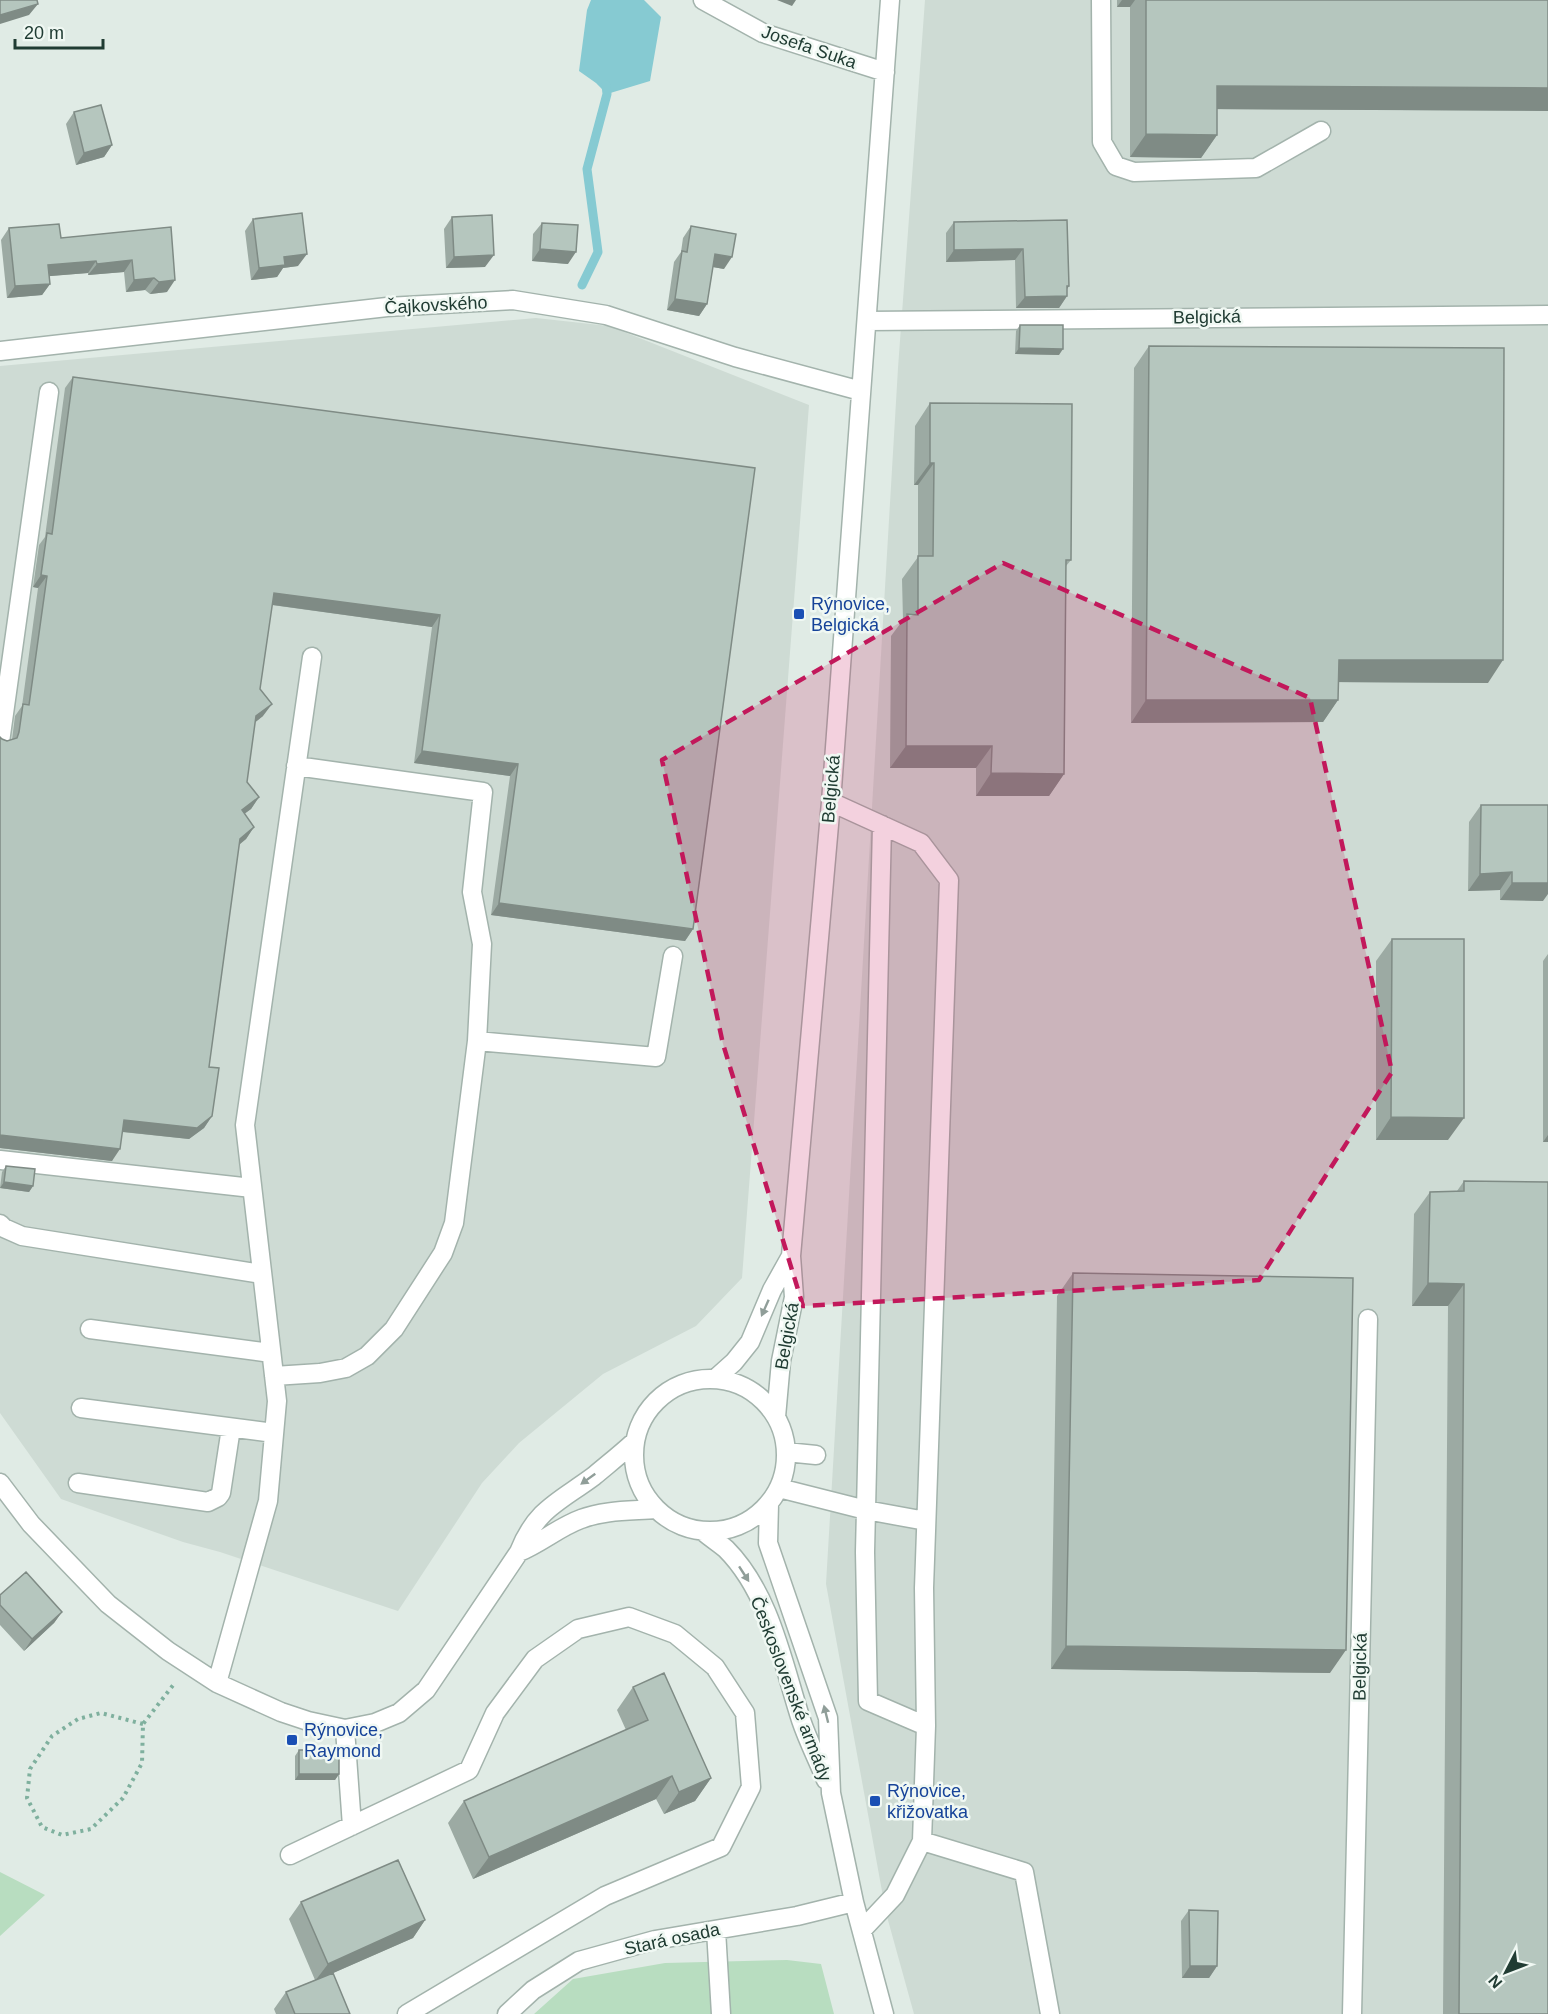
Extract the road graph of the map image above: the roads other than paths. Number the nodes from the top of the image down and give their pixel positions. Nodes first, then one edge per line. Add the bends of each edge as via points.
1 (703, 0) edge
2 (890, 0) edge
3 (1101, 0) edge
4 (885, 72) junction
5 (1321, 131) dead end
6 (1548, 315) edge
7 (867, 321) junction
8 (0, 351) edge
9 (861, 391) junction
10 (49, 392) dead end
11 (312, 657) dead end
12 (4, 690) edge
13 (0, 742) edge
14 (296, 766) junction
15 (831, 802) junction
16 (882, 825) junction
17 (673, 956) dead end
18 (477, 1041) junction
19 (0, 1160) edge
20 (252, 1188) junction
21 (0, 1224) edge
22 (791, 1256) junction
23 (262, 1274) junction
24 (1368, 1319) dead end
25 (90, 1329) dead end
26 (271, 1353) junction
27 (274, 1376) junction
28 (716, 1379) junction
29 (81, 1408) dead end
30 (776, 1417) junction
31 (231, 1428) junction
32 (274, 1433) junction
33 (634, 1443) junction
34 (786, 1452) junction
35 (816, 1455) dead end
36 (0, 1483) edge
37 (78, 1483) dead end
38 (779, 1488) junction
39 (769, 1504) junction
40 (656, 1509) junction
41 (866, 1510) junction
42 (926, 1521) junction
43 (704, 1532) junction
44 (519, 1552) junction
45 (217, 1683) junction
46 (926, 1726) junction
47 (345, 1729) junction
48 (831, 1793) junction
49 (352, 1826) junction
50 (922, 1841) junction
51 (290, 1855) dead end
52 (854, 1902) junction
53 (716, 1930) junction
54 (862, 1930) junction
55 (407, 2014) edge
56 (507, 2014) edge
57 (721, 2014) edge
58 (884, 2014) edge
59 (1050, 2014) edge
60 (1352, 2014) edge

1 - 4 street, Josefa Suka via 763,33
2 - 4 street, Belgická
3 - 5 street via 1102,142 1116,166 1134,172 1256,168
4 - 7 street, Belgická
6 - 7 street, Belgická
7 - 9 street, Belgická
8 - 9 street, Čajkovského via 387,307 513,300 606,315 735,357
9 - 15 street, Belgická
10 - 12 street
11 - 14 street
12 - 13 street
14 - 18 street via 483,792 472,892 482,944
14 - 20 street via 245,1125
15 - 16 street
15 - 22 street, Belgická
16 - 41 street
16 - 42 street via 921,843 949,880
17 - 18 street via 656,1057
18 - 27 street via 454,1223 443,1253 394,1329 367,1356 346,1368
19 - 20 street
20 - 23 street
21 - 23 street via 22,1236
22 -> 28 street, Belgická via 750,1342
22 - 30 street, Belgická via 794,1297 781,1361
23 - 26 street
24 - 60 street, Belgická
25 - 26 street
26 - 27 street
27 - 32 street
28 - 30 street via 750,1390
28 - 33 street via 679,1385 662,1395 644,1416
29 - 31 street
30 - 34 street
31 - 32 street
31 - 37 street via 221,1493 214,1500
32 - 45 street via 268,1501
33 - 40 street via 637,1479
33 -> 44 street via 538,1517
34 - 35 street
34 - 38 street
36 - 45 street via 31,1524 108,1604
38 - 39 street
38 - 41 street
39 - 43 street via 740,1526
48 -> 39 street, Československé armády via 828,1718 768,1543
40 - 43 street via 670,1521
40 - 44 street via 583,1518
41 - 42 street
41 - 46 street via 868,1701
42 - 46 street
43 -> 48 street, Československé armády via 744,1573 762,1605
44 - 47 street via 426,1690 399,1713
45 - 47 street via 281,1712
46 - 50 street
47 - 49 street
48 - 52 street, Československé armády
49 - 51 street
49 - 55 street via 469,1770 495,1713 535,1659 578,1629 629,1617 675,1634 715,1667 745,1713 751,1787 721,1847 605,1896
50 - 54 street via 894,1896
50 - 59 street via 1024,1872
52 - 53 street, Stará osada via 797,1917
52 - 54 street, Československé armády
53 - 56 street, Stará osada via 656,1940 579,1961 533,1990
53 - 57 street
54 - 58 street, Československé armády

